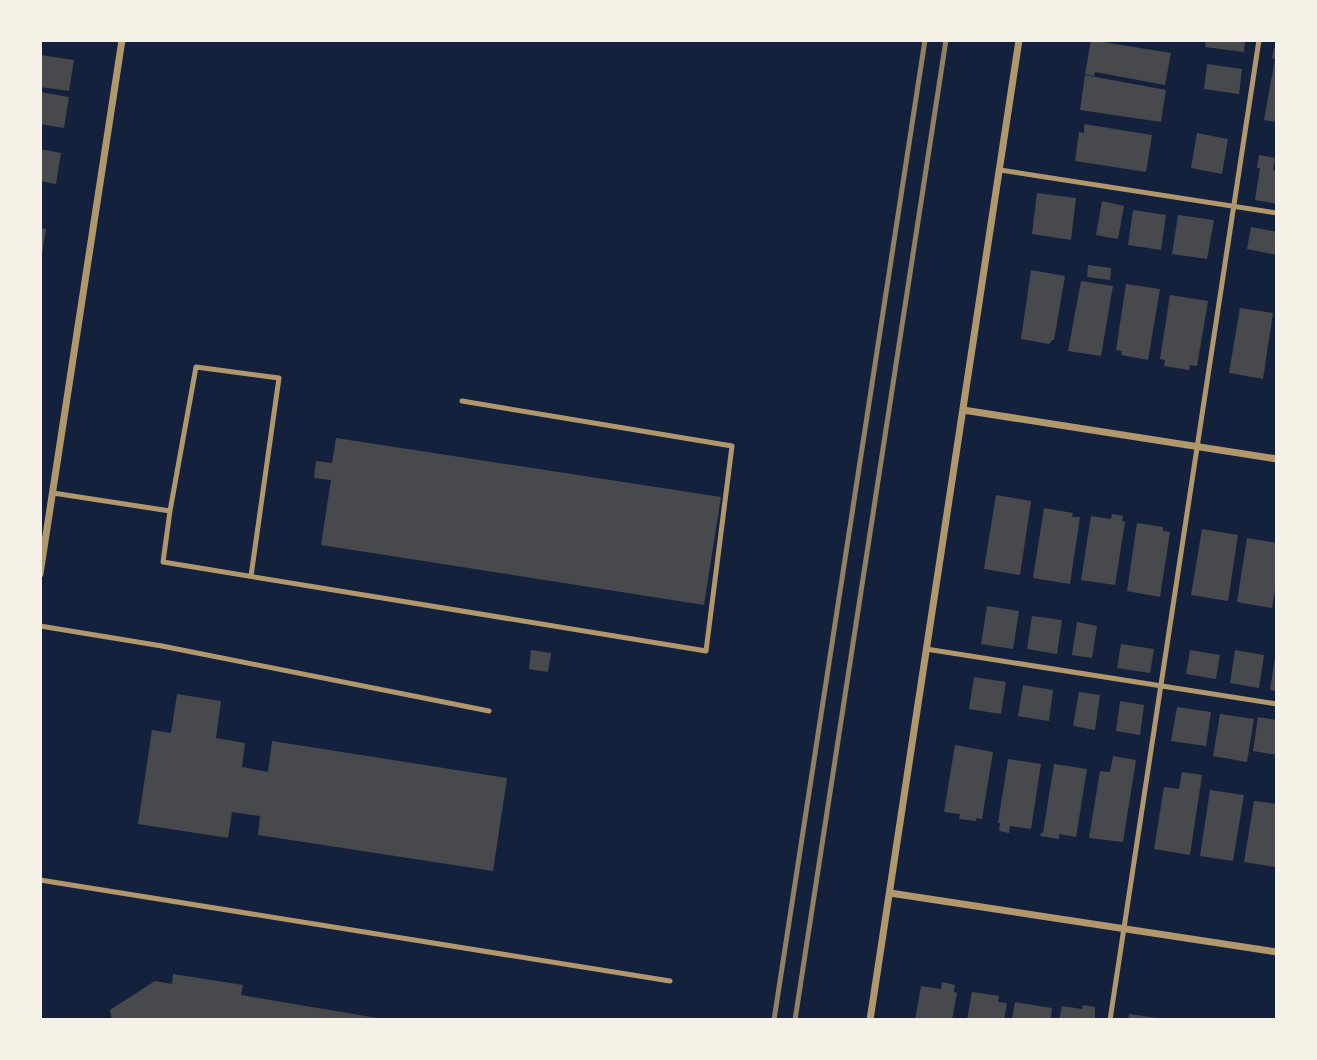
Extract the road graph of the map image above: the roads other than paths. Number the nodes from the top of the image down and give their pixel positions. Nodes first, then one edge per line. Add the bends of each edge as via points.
1 (122, 40) edge
2 (1019, 40) edge
3 (1259, 40) edge
4 (999, 170) junction
5 (1234, 206) junction
6 (1277, 213) edge
7 (461, 401) dead end
8 (963, 410) junction
9 (1197, 446) junction
10 (1277, 459) edge
11 (52, 493) junction
12 (170, 512) junction
13 (40, 574) edge
14 (251, 576) junction
15 (40, 626) edge
16 (926, 649) junction
17 (1161, 685) junction
18 (1277, 704) edge
19 (489, 711) dead end
20 (40, 880) edge
21 (890, 893) junction
22 (1124, 929) junction
23 (1277, 952) edge
24 (670, 981) dead end
25 (870, 1020) edge
26 (1110, 1020) edge

1 - 11 street
2 - 4 street
3 - 5 lane
4 - 5 lane
4 - 8 street
5 - 6 lane
5 - 9 lane
7 - 14 lane via 732,446 706,650
8 - 9 street
8 - 16 street
9 - 10 street
9 - 17 lane
11 - 12 lane
11 - 13 street
12 - 14 lane via 163,562
12 - 14 lane via 196,367 279,378
15 - 19 lane
16 - 17 lane
16 - 21 street
17 - 18 lane
17 - 22 lane
20 - 24 lane
21 - 22 street
21 - 25 street
22 - 23 street
22 - 26 lane

